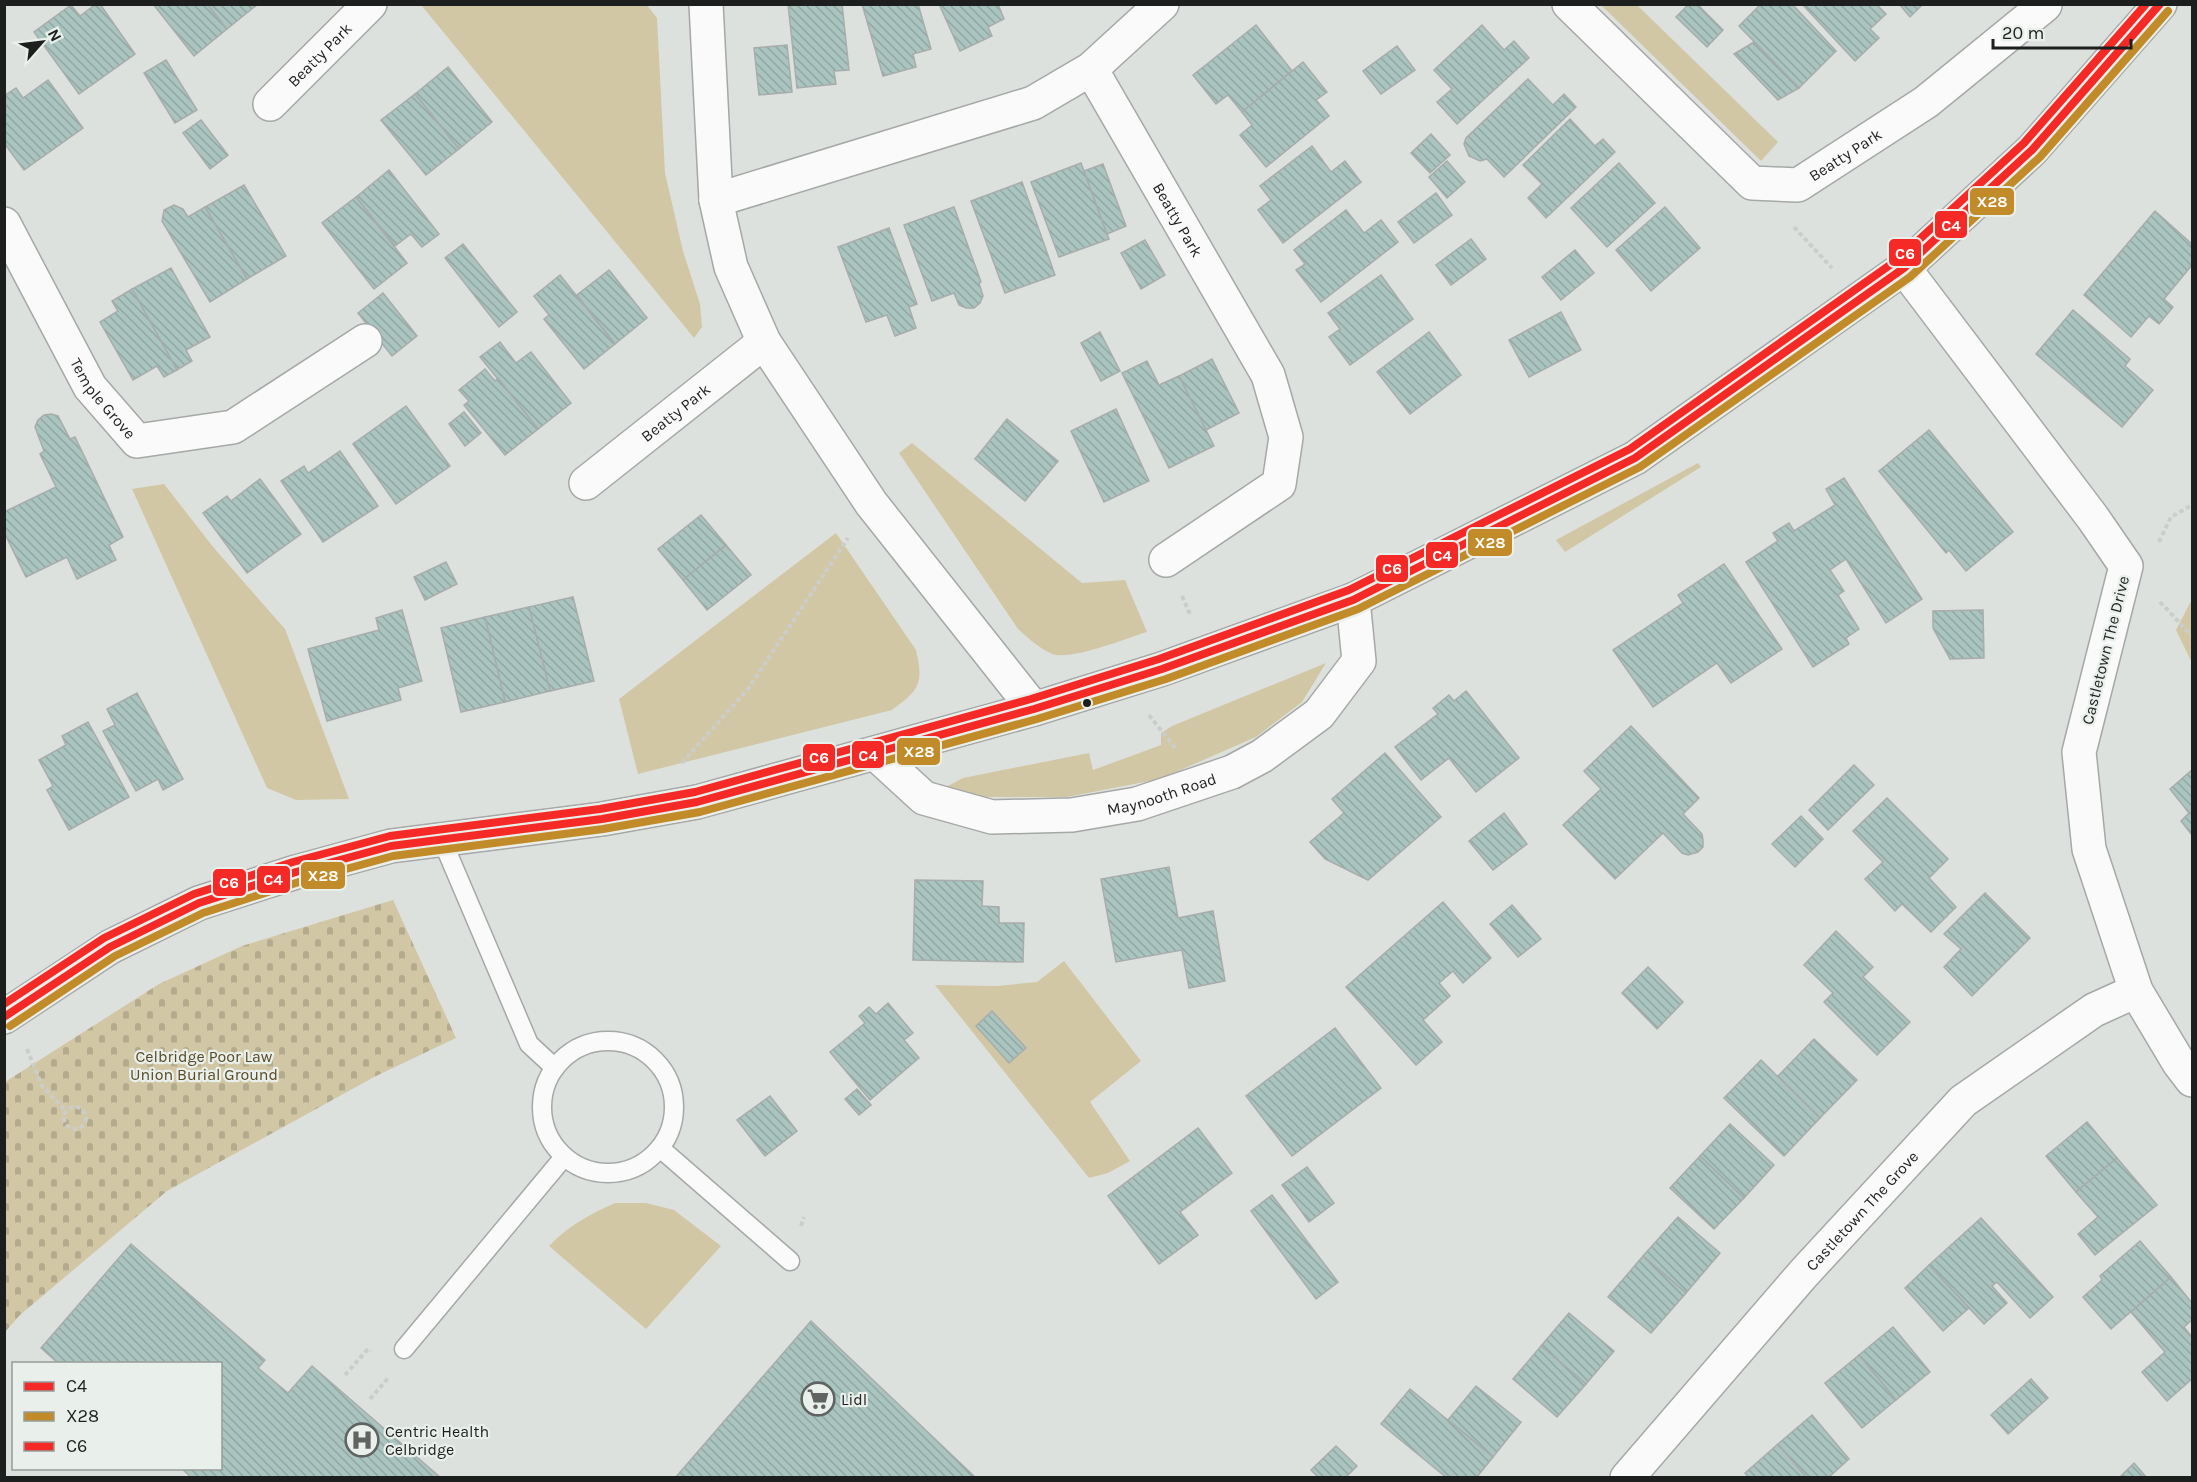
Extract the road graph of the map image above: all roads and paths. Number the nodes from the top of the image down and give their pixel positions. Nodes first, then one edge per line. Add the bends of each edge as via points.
1 (370, 4) edge
2 (706, 4) edge
3 (1162, 4) edge
4 (1569, 4) edge
5 (2160, 4) edge
6 (2045, 5) edge
7 (1091, 69) junction
8 (270, 104) dead end
9 (1752, 183) junction
10 (716, 200) junction
11 (4, 224) edge
12 (1904, 268) junction
13 (1861, 299) junction
14 (365, 341) dead end
15 (764, 342) junction
16 (586, 483) dead end
17 (871, 503) junction
18 (2193, 505) edge
19 (2171, 517) dead end
20 (1166, 560) joint
21 (2154, 597) dead end
22 (1353, 600) junction
23 (2193, 636) edge
24 (1207, 654) junction
25 (1123, 681) junction
26 (1034, 709) junction
27 (876, 754) junction
28 (1203, 782) junction
29 (637, 812) junction
30 (442, 840) junction
31 (2136, 991) junction
32 (8, 1014) edge
33 (555, 1068) junction
34 (2193, 1080) edge
35 (66, 1111) junction
36 (660, 1148) junction
37 (564, 1157) junction
38 (790, 1261) dead end
39 (368, 1349) dead end
40 (404, 1349) dead end
41 (345, 1375) dead end
42 (1627, 1478) edge

1 - 8 street, Beatty Park
2 - 10 street
3 - 7 street
4 - 9 street
5 - 12 main road via 2032,150
6 - 9 street, Beatty Park via 1926,102 1798,185
7 - 10 street via 1033,103
7 - 20 street, Beatty Park via 1268,375 1286,437 1279,484
9 - 13 path
10 - 15 street via 731,267
11 - 14 street, Temple Grove via 90,387 137,441 233,428
12 - 13 main road
12 - 31 street, Castletown The Drive via 2126,566 2079,752 2089,849
13 - 22 main road via 1635,458
15 - 16 street, Beatty Park
15 - 17 street
17 - 26 street
17 - 29 path via 748,689
18 - 19 path
20 - 24 path
21 - 23 path
22 - 24 main road
22 - 28 street, Maynooth Road via 1359,661 1319,714 1262,756
24 - 25 main road
25 - 26 main road
25 - 28 path
26 - 27 main road
27 - 28 street, Maynooth Road via 924,798 992,817 1072,815 1116,808
27 - 29 main road via 697,802
29 - 30 main road
30 - 32 main road via 391,846 199,903 110,947
30 - 33 lane via 529,1044
31 - 34 street, Castletown The Drive
31 - 42 street, Castletown The Grove via 2094,1010 1964,1101 1804,1273
32 - 35 path via 42,1086
33 - 36 lane via 570,1053 588,1044 630,1044 648,1054 672,1088 675,1109 671,1130
33 - 37 lane via 542,1104 544,1124
35 - 35 path via 74,1106 82,1109 87,1117 84,1126 68,1128 64,1120
36 - 37 lane via 645,1163 625,1172 603,1174 582,1169
36 - 38 lane
37 - 40 lane
39 - 41 path

